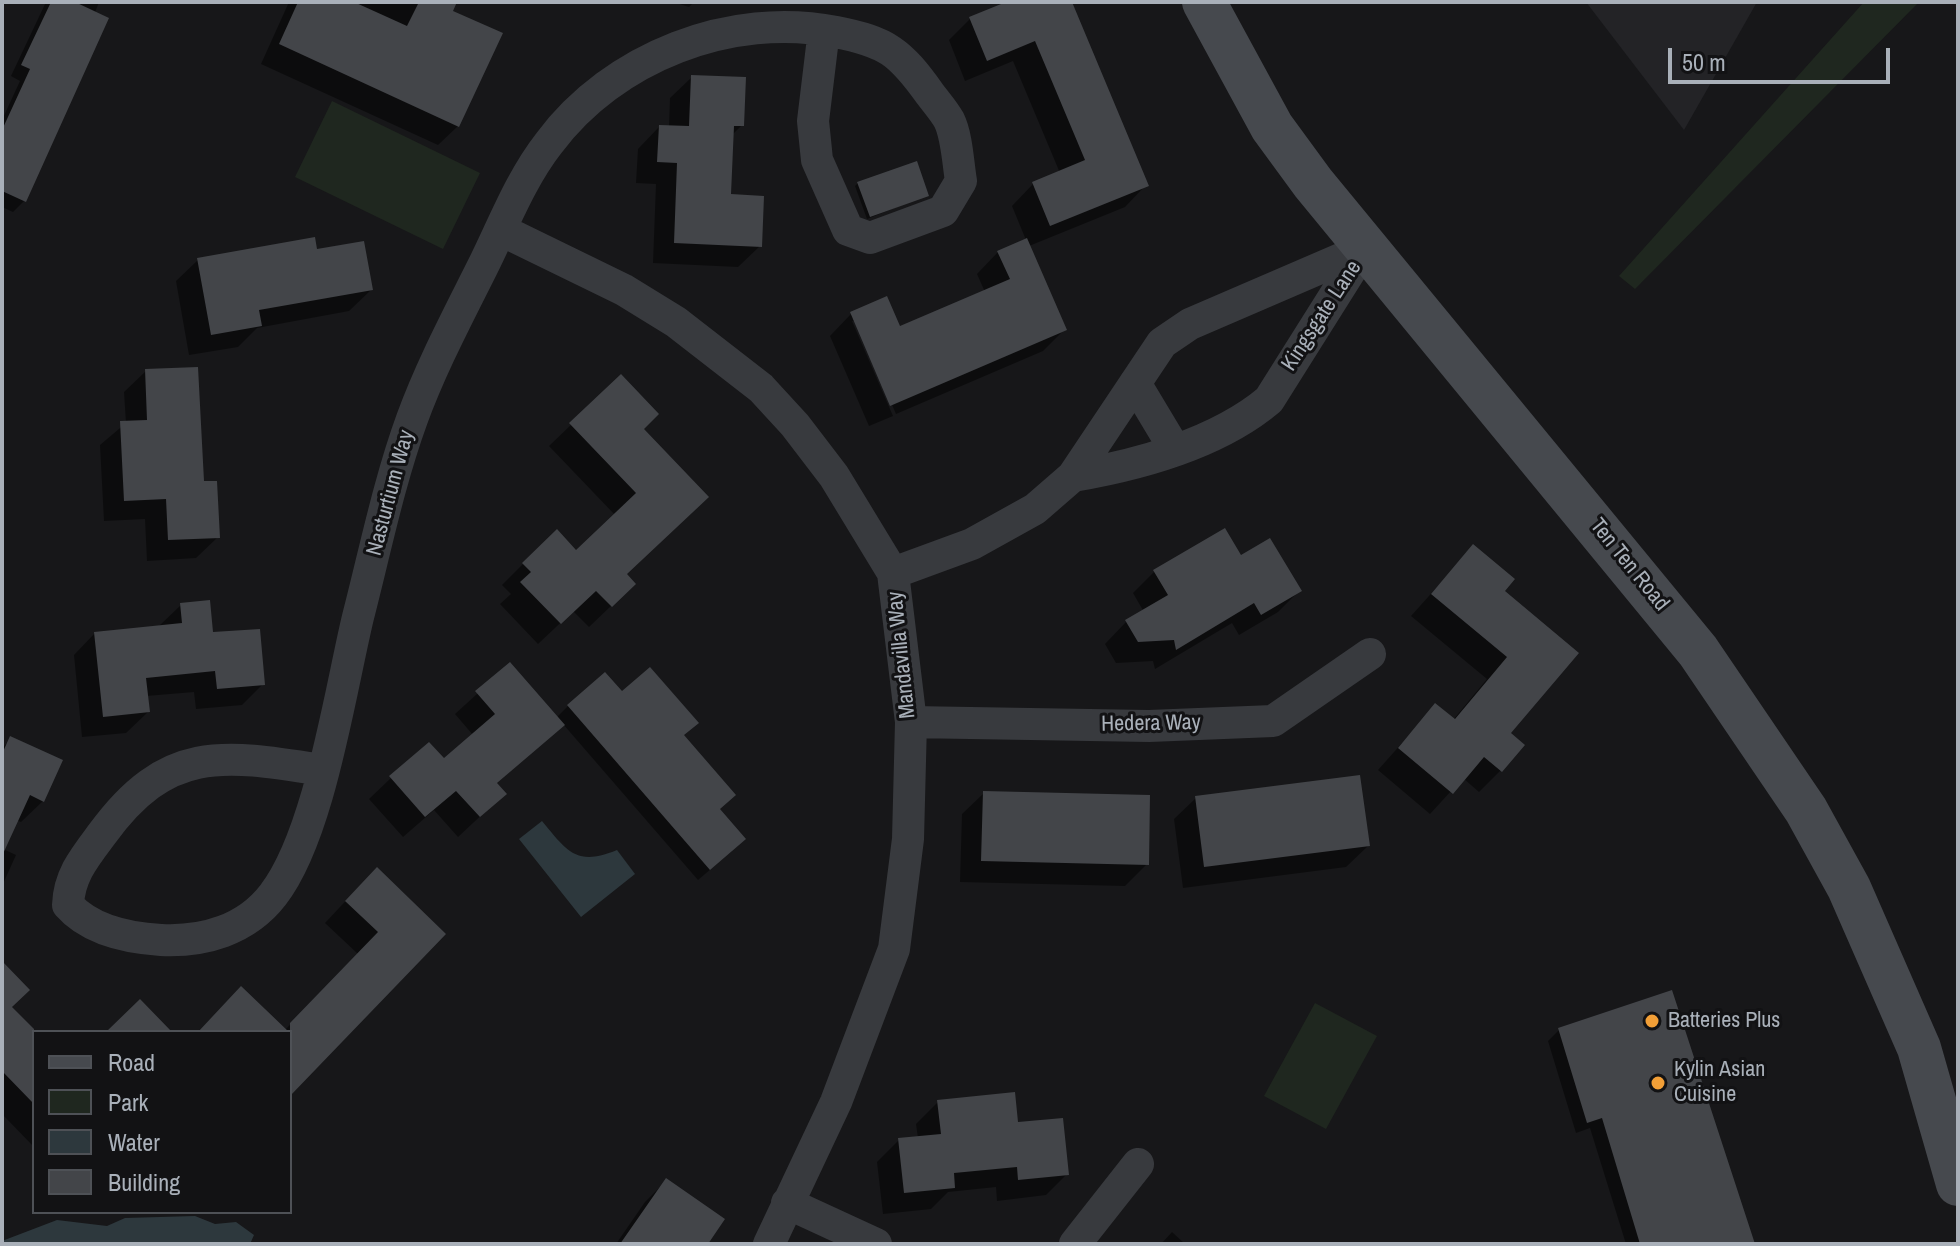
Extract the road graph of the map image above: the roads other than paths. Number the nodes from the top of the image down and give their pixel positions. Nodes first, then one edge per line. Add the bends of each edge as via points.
1 (1204, 2) edge
2 (824, 30) junction
3 (501, 230) junction
4 (1364, 249) junction
5 (1135, 383) junction
6 (1174, 448) junction
7 (1073, 476) junction
8 (893, 573) junction
9 (1370, 654) dead end
10 (911, 722) junction
11 (322, 770) junction
12 (1138, 1164) dead end
13 (1958, 1184) edge
14 (787, 1203) junction
15 (769, 1244) edge
16 (876, 1244) edge
17 (1075, 1244) edge

1 - 4 main road, Ten Ten Road via 1272,127
2 - 2 street, Nasturtium Way via 867,38 905,58 950,121 961,181 943,211 870,238 848,230 817,160 813,121
2 - 3 street, Nasturtium Way via 807,26 730,31 647,60 571,118 550,141
3 - 8 street, Mandavilla Way via 624,290 761,388 834,476
3 - 11 street, Nasturtium Way via 410,423
4 - 5 street, Kingsgate Lane via 1190,324 1162,343
4 - 6 street, Kingsgate Lane via 1269,400 1217,435
4 - 13 main road, Ten Ten Road via 1698,651 1806,810 1849,888 1919,1048
5 - 6 street
5 - 7 street, Kingsgate Lane
6 - 7 street, Kingsgate Lane
7 - 8 street, Kingsgate Lane via 1035,509 972,544
8 - 10 street, Mandavilla Way
9 - 10 street, Hedera Way via 1273,721 1149,726
10 - 14 street, Mandavilla Way via 908,839 894,949 836,1102
11 - 11 street, Nasturtium Way via 290,869 257,913 234,928 210,937 144,939 81,920 68,905 77,868 138,790 161,775 200,760
12 - 17 street
14 - 15 street, Mandavilla Way
14 - 16 street

